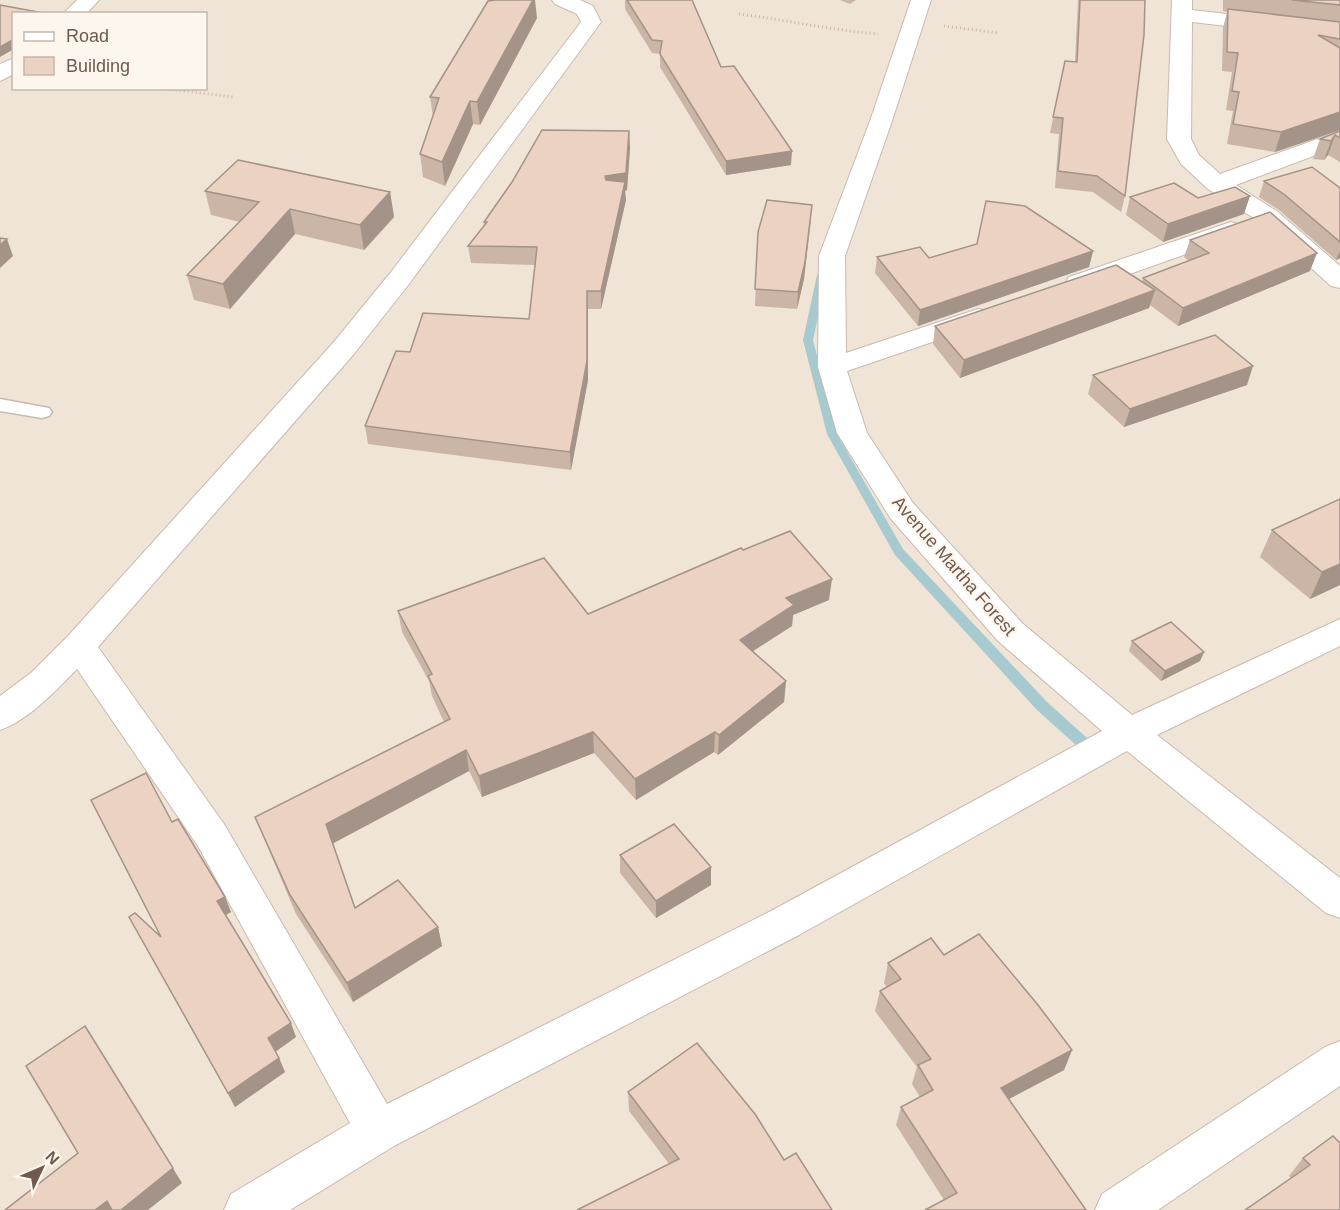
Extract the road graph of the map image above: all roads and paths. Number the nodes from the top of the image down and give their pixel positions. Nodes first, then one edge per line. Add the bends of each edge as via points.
1 (89, 0) edge
2 (562, 0) edge
3 (1183, 7) edge
4 (917, 11) edge
5 (75, 12) edge
6 (739, 14) dead end
7 (998, 33) dead end
8 (1340, 33) edge
9 (876, 34) dead end
10 (175, 90) edge
11 (233, 98) dead end
12 (1340, 138) edge
13 (1217, 184) junction
14 (1269, 217) junction
15 (1340, 280) edge
16 (1056, 290) edge
17 (1000, 309) edge
18 (832, 367) junction
19 (0, 405) edge
20 (42, 412) dead end
21 (1340, 631) edge
22 (80, 646) junction
23 (0, 716) edge
24 (1129, 733) junction
25 (1340, 901) edge
26 (1340, 1061) edge
27 (378, 1131) junction
28 (247, 1210) edge
29 (1118, 1210) edge

1 - 5 street
2 - 22 street via 586,10 591,22 407,269 343,349
3 - 8 street
3 - 13 street via 1179,139 1189,159
4 - 7 path
4 - 18 street, Avenue Martha Forest via 832,256
6 - 9 path
10 - 11 path
12 - 13 street
13 - 14 street
14 - 15 street
14 - 16 street
17 - 18 street
18 - 24 street, Avenue Martha Forest via 852,433 902,512 1010,632
19 - 20 lane
21 - 24 street
22 - 23 street
22 - 27 street via 211,835
24 - 25 street, Avenue Martha Forest
24 - 27 street via 785,923
26 - 29 street
27 - 28 street

